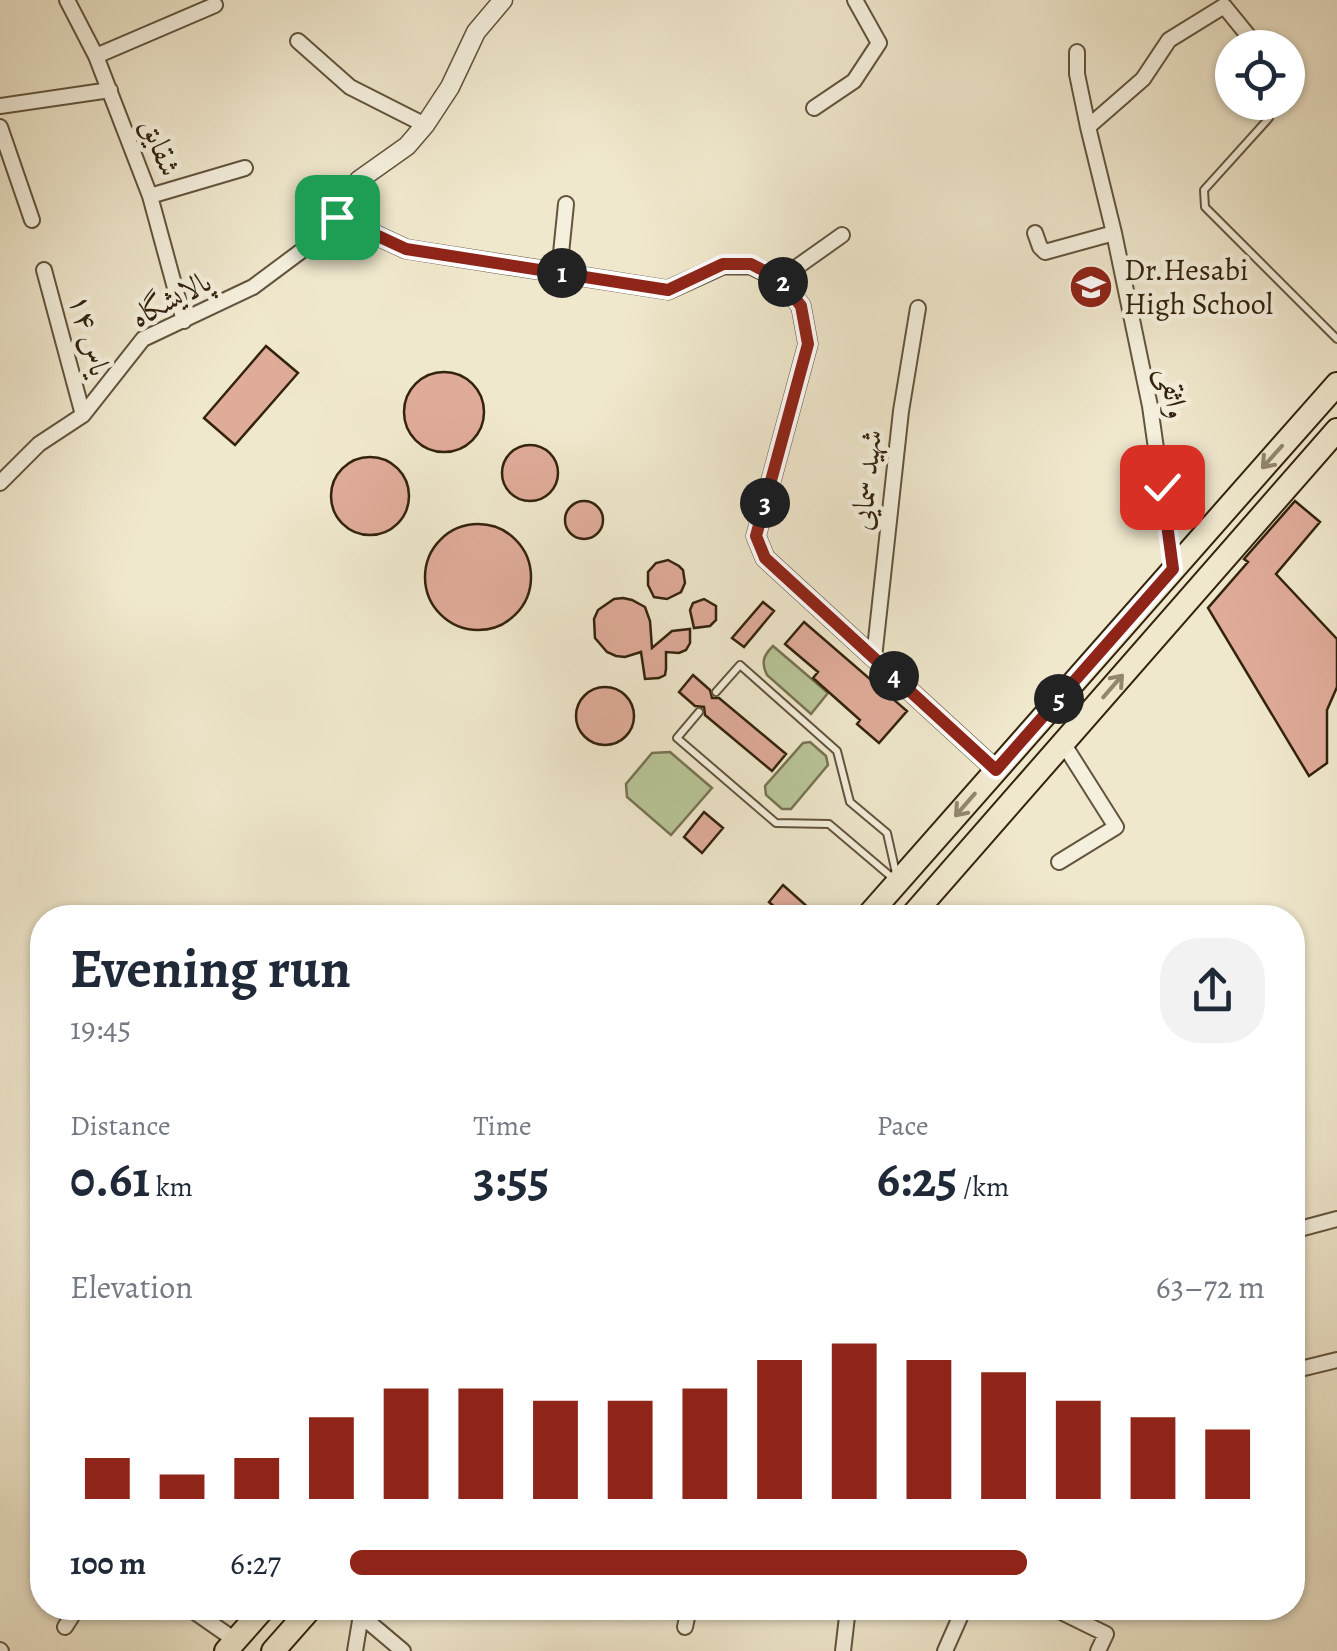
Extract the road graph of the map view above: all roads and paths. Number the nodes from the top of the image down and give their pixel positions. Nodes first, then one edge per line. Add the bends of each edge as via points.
1 (68, 0) edge
2 (503, 0) edge
3 (856, 0) edge
4 (214, 5) dead end
5 (1244, 30) edge
6 (298, 41) dead end
7 (1077, 52) dead end
8 (96, 56) junction
9 (110, 90) junction
10 (0, 106) edge
11 (814, 108) dead end
12 (1267, 120) edge
13 (425, 125) junction
14 (0, 127) edge
15 (1088, 127) junction
16 (246, 168) dead end
17 (150, 196) junction
18 (566, 204) dead end
19 (337, 217) junction
20 (32, 220) dead end
21 (1034, 233) dead end
22 (1114, 233) junction
23 (842, 235) dead end
24 (44, 270) dead end
25 (559, 273) junction
26 (780, 279) junction
27 (918, 308) dead end
28 (184, 321) junction
29 (1337, 338) edge
30 (1337, 384) edge
31 (83, 415) junction
32 (1337, 430) edge
33 (0, 484) edge
34 (1173, 569) junction
35 (874, 658) junction
36 (716, 692) dead end
37 (699, 712) dead end
38 (1063, 743) junction
39 (996, 770) junction
40 (1059, 862) dead end
41 (898, 882) junction
42 (878, 905) edge
43 (913, 905) edge
44 (920, 905) edge
45 (1337, 1220) edge
46 (1305, 1228) edge
47 (1337, 1360) edge
48 (1305, 1369) edge
49 (69, 1620) edge
50 (202, 1620) edge
51 (253, 1620) edge
52 (300, 1620) edge
53 (356, 1620) edge
54 (366, 1620) edge
55 (686, 1620) edge
56 (847, 1620) edge
57 (959, 1620) edge
58 (1077, 1620) edge
59 (65, 1627) dead end
60 (685, 1627) dead end
61 (230, 1646) edge
62 (273, 1651) edge
63 (355, 1651) edge
64 (403, 1651) edge
65 (843, 1651) edge
66 (945, 1651) edge
67 (1098, 1651) edge

1 - 8 street, شقایق
2 - 13 street via 476,32
3 - 11 street via 879,43 854,81
4 - 8 street
5 - 15 street via 1224,6 1169,40 1143,79
6 - 13 street via 350,87
7 - 15 street, واثقی
8 - 9 street, شقایق
9 - 10 street
9 - 17 street, شقایق
12 - 29 lane via 1204,190 1206,207
13 - 19 street via 408,146 359,180
14 - 20 street
15 - 22 street, واثقی
16 - 17 street
17 - 28 street, شقایق
18 - 25 street
19 - 25 street via 406,249
19 - 28 street, پالایشگاه via 253,287
21 - 22 street via 1046,252
22 - 34 street, واثقی via 1150,406
23 - 26 street
24 - 31 street, یاس ۱۴
25 - 26 street via 668,290 723,264 751,264
26 - 35 street via 801,306 808,344 756,536 765,558
27 - 35 street, شهید سمایی
28 - 31 street, پالایشگاه via 144,339
30 -> 34 main road
31 - 33 street, پالایشگاه via 39,444
38 -> 32 main road
34 - 39 main road
35 - 39 street
36 - 41 lane via 740,665 837,751 850,802 887,833
37 - 41 lane via 677,738 776,823 829,824
38 - 40 street via 1116,827
38 - 44 main road
39 -> 41 main road
41 - 42 main road
41 - 43 main road
45 - 46 street
47 - 48 street
49 - 59 street
50 - 61 street
51 - 61 main road
52 - 62 main road
53 - 63 street
54 - 64 street
55 - 60 street
56 - 65 street
57 - 66 street
58 - 67 street via 1106,1634

